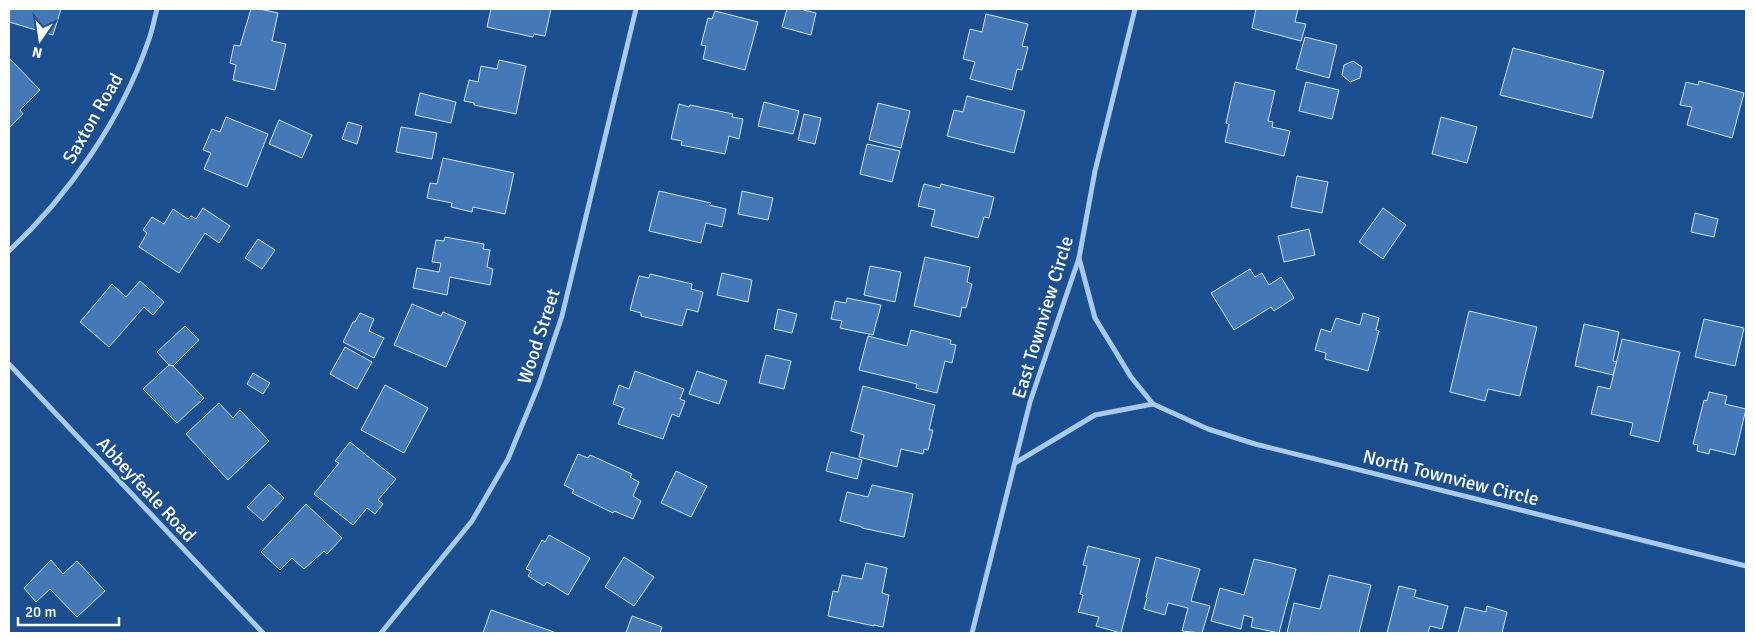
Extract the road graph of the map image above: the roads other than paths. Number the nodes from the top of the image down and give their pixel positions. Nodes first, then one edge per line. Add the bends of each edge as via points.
1 (157, 9) edge
2 (636, 9) edge
3 (1134, 9) edge
4 (9, 251) edge
5 (1079, 258) junction
6 (9, 364) edge
7 (1153, 404) junction
8 (1015, 463) junction
9 (1746, 566) edge
10 (262, 633) edge
11 (381, 633) edge
12 (972, 633) edge

1 - 4 street, Saxton Road via 149,42 102,137 75,177 29,233
2 - 11 street, Wood Street via 562,316 539,384 508,459 472,521
3 - 5 street, East Townview Circle via 1095,171
5 - 7 street, North Townview Circle via 1095,318 1131,377
5 - 8 street, East Townview Circle via 1030,402
6 - 10 street, Abbeyfeale Road
7 - 8 street via 1095,415
7 - 9 street, North Townview Circle via 1208,429 1255,444
8 - 12 street, East Townview Circle

